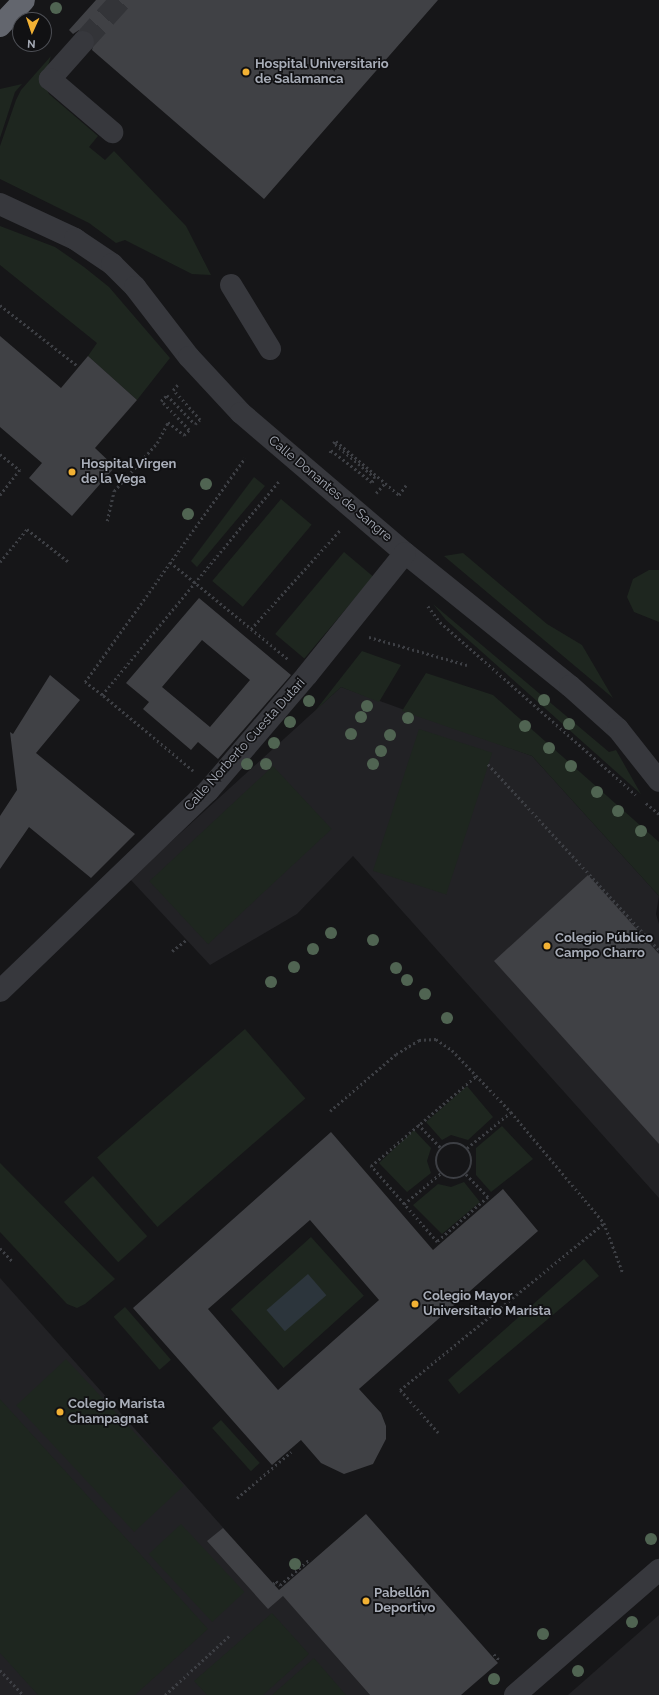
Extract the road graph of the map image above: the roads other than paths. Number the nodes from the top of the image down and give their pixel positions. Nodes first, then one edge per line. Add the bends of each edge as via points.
1 (24, 0) edge
2 (0, 26) edge
3 (83, 42) tunnel mouth
4 (112, 132) dead end
5 (0, 204) edge
6 (231, 285) dead end
7 (270, 349) dead end
8 (405, 553) junction
9 (659, 781) edge
10 (0, 991) edge
11 (659, 1570) edge
12 (515, 1695) edge

1 - 2 highway
3 - 4 street via 50,79
5 - 8 street, Calle Donantes de Sangre via 75,239 112,264 224,397
6 - 7 street
8 - 9 street, Calle Donantes de Sangre via 586,700 618,729
8 - 10 street, Calle Norberto Cuesta Dutari via 307,675 212,786
11 - 12 street

